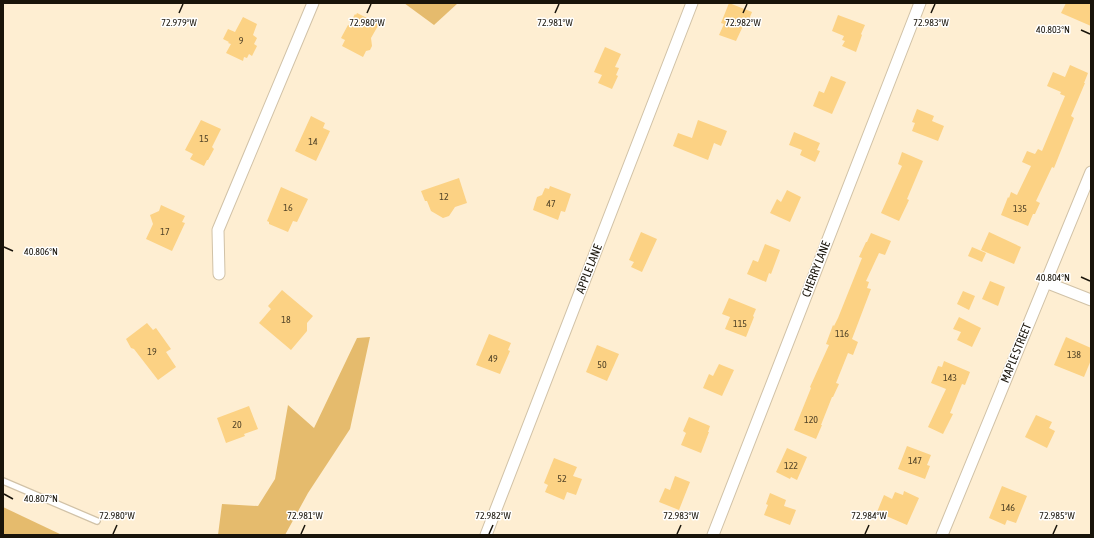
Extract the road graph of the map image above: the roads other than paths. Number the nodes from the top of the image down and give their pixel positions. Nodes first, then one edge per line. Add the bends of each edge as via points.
1 (313, 3) edge
2 (692, 3) edge
3 (920, 3) edge
4 (1091, 172) edge
5 (219, 274) dead end
6 (1045, 282) junction
7 (1091, 300) edge
8 (3, 481) edge
9 (97, 521) dead end
10 (486, 535) edge
11 (713, 535) edge
12 (942, 535) edge

1 - 5 street via 218,230
2 - 10 street, APPLE LANE
3 - 11 street, CHERRY LANE
4 - 6 street, MAPLE STREET
6 - 7 street
6 - 12 street, MAPLE STREET
8 - 9 lane

